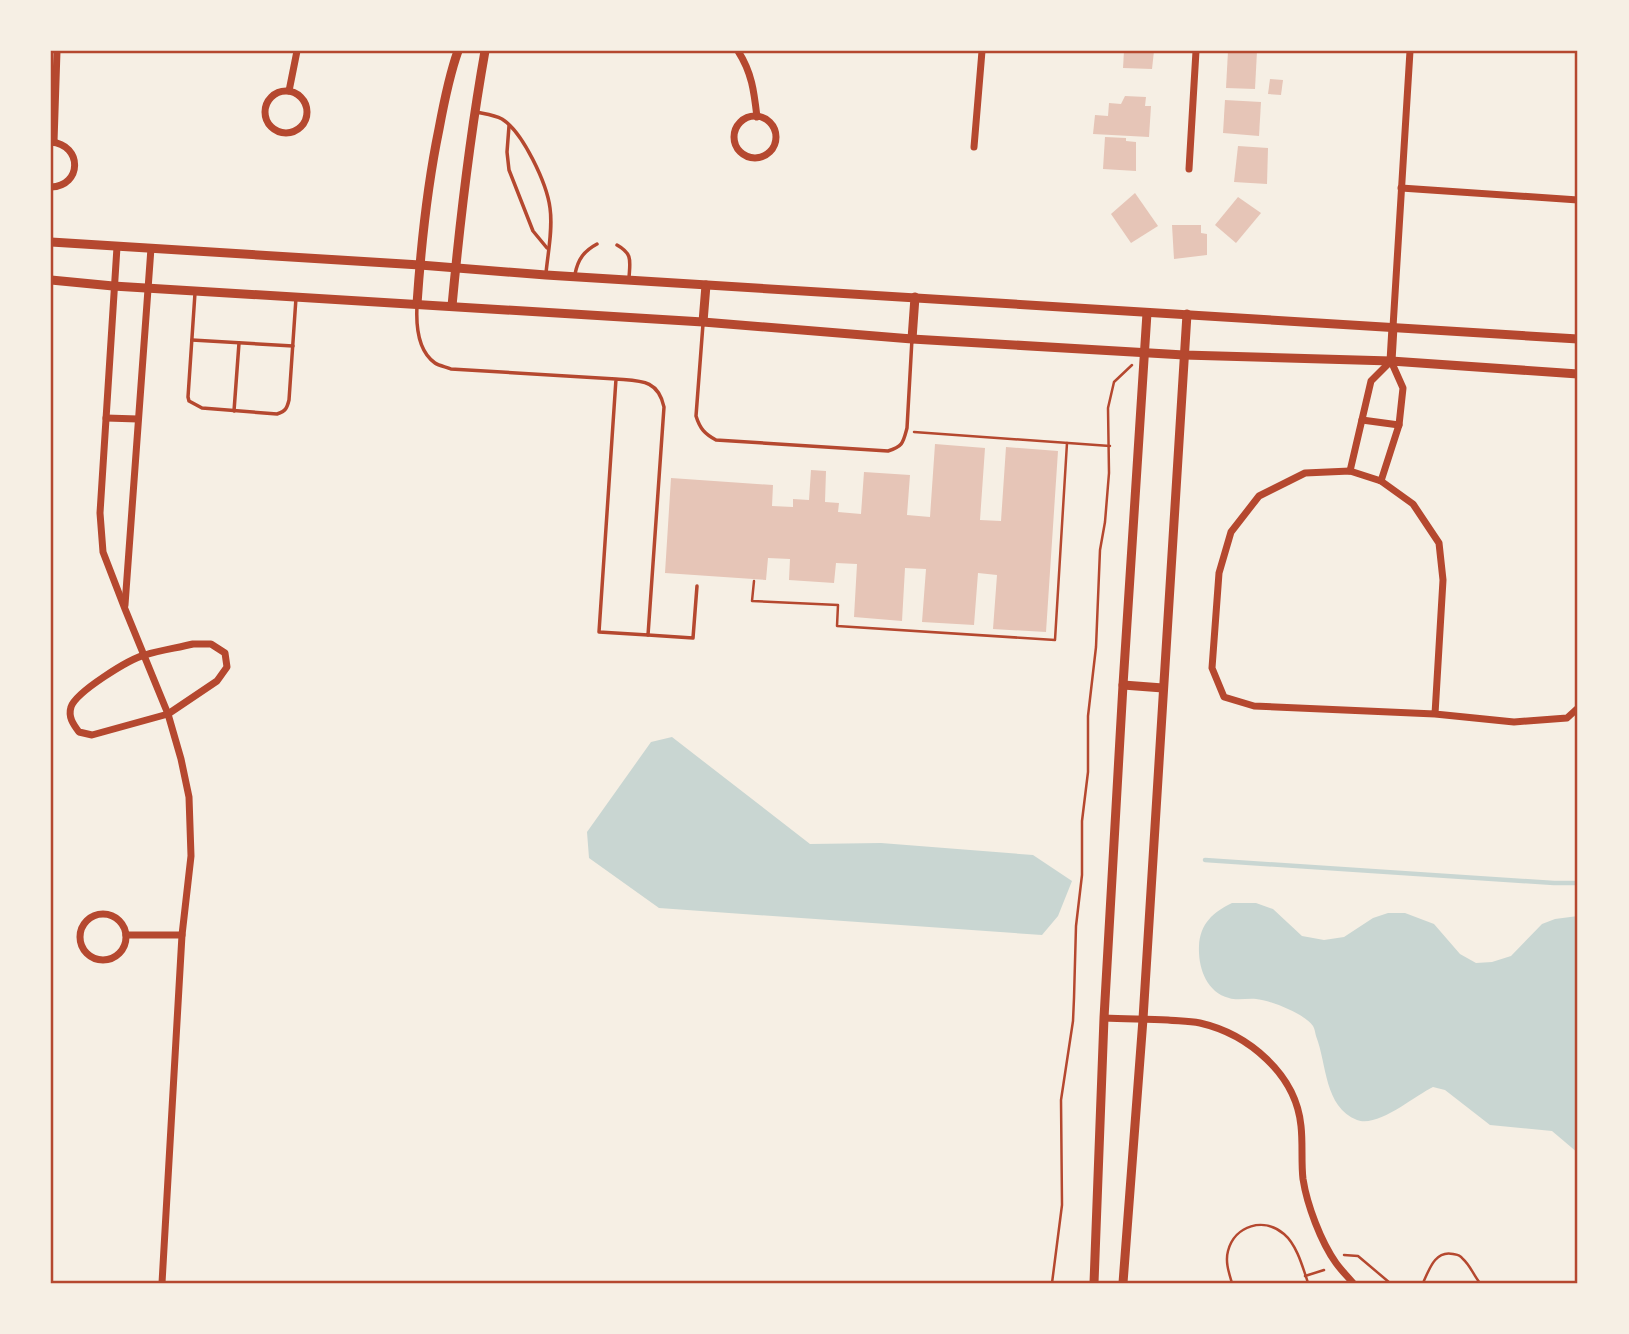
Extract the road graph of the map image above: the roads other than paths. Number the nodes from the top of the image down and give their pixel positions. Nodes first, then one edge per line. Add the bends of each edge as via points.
1 (57, 51) edge
2 (297, 51) edge
3 (458, 51) edge
4 (485, 51) edge
5 (738, 51) edge
6 (982, 51) edge
7 (1196, 51) edge
8 (1410, 51) edge
9 (289, 91) junction
10 (474, 112) junction
11 (757, 117) junction
12 (509, 125) junction
13 (53, 142) edge
14 (974, 147) dead end
15 (1189, 169) dead end
16 (51, 187) edge
17 (1401, 188) junction
18 (1578, 201) edge
19 (51, 242) edge
20 (597, 244) dead end
21 (617, 246) dead end
22 (117, 247) junction
23 (151, 248) junction
24 (548, 250) junction
25 (420, 265) junction
26 (455, 268) junction
27 (546, 275) junction
28 (575, 277) junction
29 (51, 280) edge
30 (629, 280) junction
31 (706, 285) junction
32 (113, 286) junction
33 (147, 288) junction
34 (195, 291) junction
35 (296, 297) junction
36 (915, 297) junction
37 (417, 304) junction
38 (452, 306) junction
39 (1147, 313) junction
40 (1187, 314) junction
41 (703, 322) junction
42 (1393, 327) junction
43 (1578, 339) edge
44 (192, 340) junction
45 (912, 340) junction
46 (239, 343) junction
47 (293, 346) junction
48 (1144, 353) junction
49 (1184, 355) junction
50 (1391, 361) junction
51 (1578, 373) edge
52 (616, 379) junction
53 (234, 411) junction
54 (106, 418) junction
55 (138, 419) junction
56 (1362, 420) junction
57 (1399, 425) junction
58 (1350, 471) junction
59 (1381, 481) junction
60 (697, 586) dead end
61 (125, 609) junction
62 (648, 635) junction
63 (144, 655) junction
64 (1123, 685) junction
65 (1163, 688) junction
66 (1578, 708) edge
67 (167, 714) junction
68 (1435, 714) junction
69 (126, 935) junction
70 (182, 935) junction
71 (1104, 1018) junction
72 (1143, 1019) junction
73 (162, 1283) edge
74 (1094, 1283) edge
75 (1123, 1283) edge
76 (1353, 1283) edge

1 - 13 street
2 - 9 street
3 - 25 street via 432,160
4 - 10 street
5 - 11 street via 754,87
6 - 14 street
7 - 15 street
8 - 17 street
9 - 9 street via 276,93 266,109 272,128 285,133 299,129 307,118 306,103
10 - 12 lane via 496,116
10 - 26 street
11 - 11 street via 739,124 734,136 742,154 755,158 773,148 776,135 769,122
12 - 24 lane via 509,170 533,231
12 - 24 lane via 526,144 547,195 551,221
13 - 16 street via 68,148 75,168 68,181
17 - 18 street
17 - 42 street
19 - 22 street
20 - 28 lane via 581,256
21 - 30 lane via 630,260
22 - 23 street
22 - 32 street
23 - 25 street
23 - 33 street
24 - 27 lane
25 - 26 street
25 - 37 street
26 - 27 street
26 - 38 street
27 - 28 street
28 - 30 street
29 - 32 street
30 - 31 street
31 - 36 street
31 - 41 street
32 - 33 street
32 - 54 street
33 - 34 street
33 - 55 street
34 - 35 street
34 - 44 lane
35 - 37 street
35 - 47 lane
36 - 39 street
36 - 45 street
37 - 38 street
37 - 52 lane via 416,327 424,350 435,363 451,369
38 - 41 street
39 - 40 street
39 - 48 street
40 - 42 street
40 - 49 street
41 - 45 street
41 - 45 lane via 696,416 705,434 716,440 898,448 906,431
42 - 43 street
42 - 50 street
44 - 46 lane
44 - 53 lane via 189,401 202,408
45 - 48 street
46 - 47 lane
46 - 53 lane
47 - 53 lane via 284,412
48 - 49 street
48 - 64 street
49 - 50 street
49 - 65 street
50 - 51 street
50 - 56 street via 1371,381
50 - 57 street via 1403,387
52 - 62 lane via 648,383 662,396 664,407
52 - 62 lane via 599,632
54 - 55 street
54 - 61 street via 100,513 103,552
55 - 61 street
56 - 57 street
56 - 58 street
57 - 59 street
58 - 59 street
58 - 68 street via 1305,473 1259,496 1231,532 1219,573 1212,668 1224,697 1254,706
59 - 68 street via 1413,504 1438,543 1443,580
60 - 62 lane via 693,638
61 - 63 street
63 - 67 street
63 - 67 street via 193,644 211,644 225,653 227,667 217,681
63 - 67 street via 86,690 74,701 71,721 79,732 92,734
64 - 65 street
64 - 71 street
65 - 72 street
66 - 68 street via 1567,718 1514,722
67 - 70 street via 189,797 191,856
69 - 69 street via 118,955 107,960 96,960 80,945 79,933 92,915 114,916
69 - 70 street
70 - 73 street
71 - 72 street
71 - 74 street
72 - 75 street
72 - 76 street via 1197,1022 1222,1029 1245,1042 1283,1077 1295,1099 1301,1125 1303,1180 1310,1206 1335,1262

